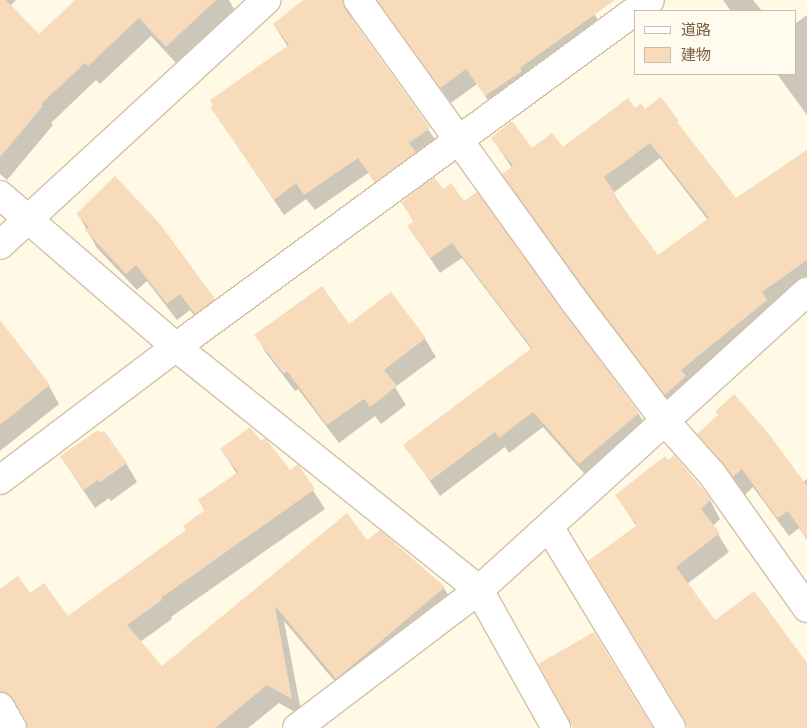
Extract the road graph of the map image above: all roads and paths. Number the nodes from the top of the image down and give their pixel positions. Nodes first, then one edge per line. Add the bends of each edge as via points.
1 (266, 0) edge
2 (358, 0) edge
3 (650, 0) edge
4 (636, 10) edge
5 (634, 12) edge
6 (458, 140) junction
7 (0, 195) edge
8 (29, 219) junction
9 (0, 245) edge
10 (807, 292) edge
11 (176, 347) junction
12 (666, 422) junction
13 (0, 480) edge
14 (549, 527) junction
15 (479, 590) junction
16 (807, 608) edge
17 (0, 707) edge
18 (12, 728) edge
19 (297, 728) edge
20 (556, 728) edge
21 (671, 728) edge

1 - 8 street
2 - 6 street
3 - 4 street
5 - 6 street
6 - 11 street
6 - 12 street
7 - 8 street
8 - 9 street
8 - 11 street
10 - 12 street
11 - 13 street
11 - 15 street
12 - 14 street
12 - 16 street via 712,474
14 - 15 street
14 - 21 street
15 - 19 street
15 - 20 street
17 - 18 street

